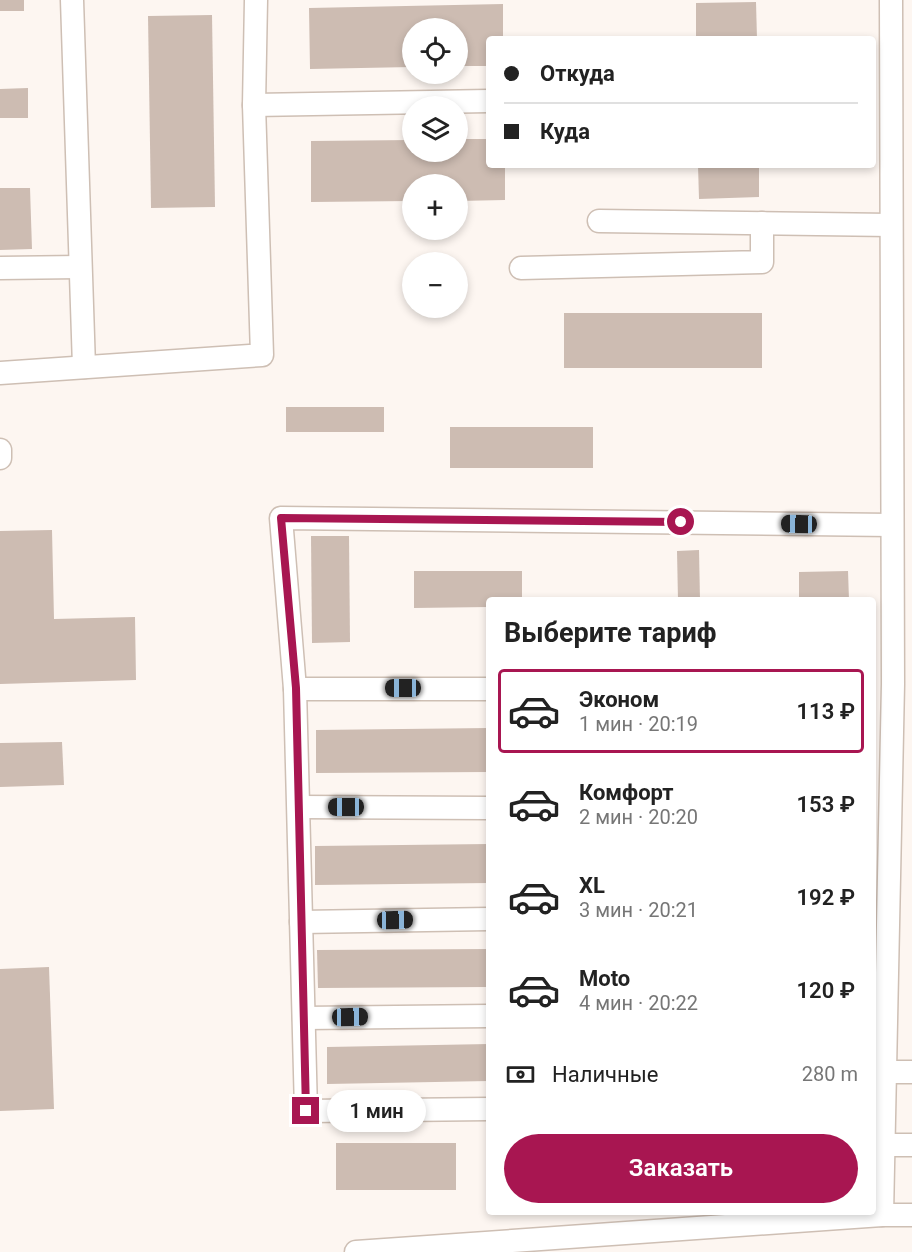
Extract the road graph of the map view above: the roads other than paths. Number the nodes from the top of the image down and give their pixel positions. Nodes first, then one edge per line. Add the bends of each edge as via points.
1 (72, 0) edge
2 (256, 0) edge
3 (891, 0) edge
4 (486, 101) edge
5 (254, 105) junction
6 (599, 221) dead end
7 (762, 223) junction
8 (891, 225) junction
9 (80, 267) junction
10 (0, 268) edge
11 (520, 268) dead end
12 (84, 367) junction
13 (0, 373) edge
14 (0, 450) edge
15 (0, 458) edge
16 (892, 525) junction
17 (883, 685) edge
18 (296, 688) junction
19 (486, 688) edge
20 (299, 807) junction
21 (486, 808) edge
22 (486, 919) edge
23 (302, 922) junction
24 (486, 1016) edge
25 (304, 1018) junction
26 (885, 1072) junction
27 (912, 1072) edge
28 (486, 1109) edge
29 (884, 1145) junction
30 (912, 1145) edge
31 (882, 1215) junction
32 (912, 1215) edge
33 (356, 1252) edge

1 - 9 street
2 - 5 street
3 - 8 street
4 - 5 street
5 - 12 street via 262,355
6 - 7 street
7 - 8 street
7 - 11 street via 762,262
8 - 16 street
9 - 10 street
9 - 12 street
12 - 13 street
14 - 15 street
16 - 17 street
16 - 18 street via 281,518
17 - 26 street
18 - 19 street
18 - 20 street
20 - 21 street
20 - 23 street
22 - 23 street
23 - 25 street
24 - 25 street
25 - 28 street via 306,1111
26 - 27 street
26 - 29 street
29 - 30 street
29 - 31 street
31 - 32 street
31 - 33 street

